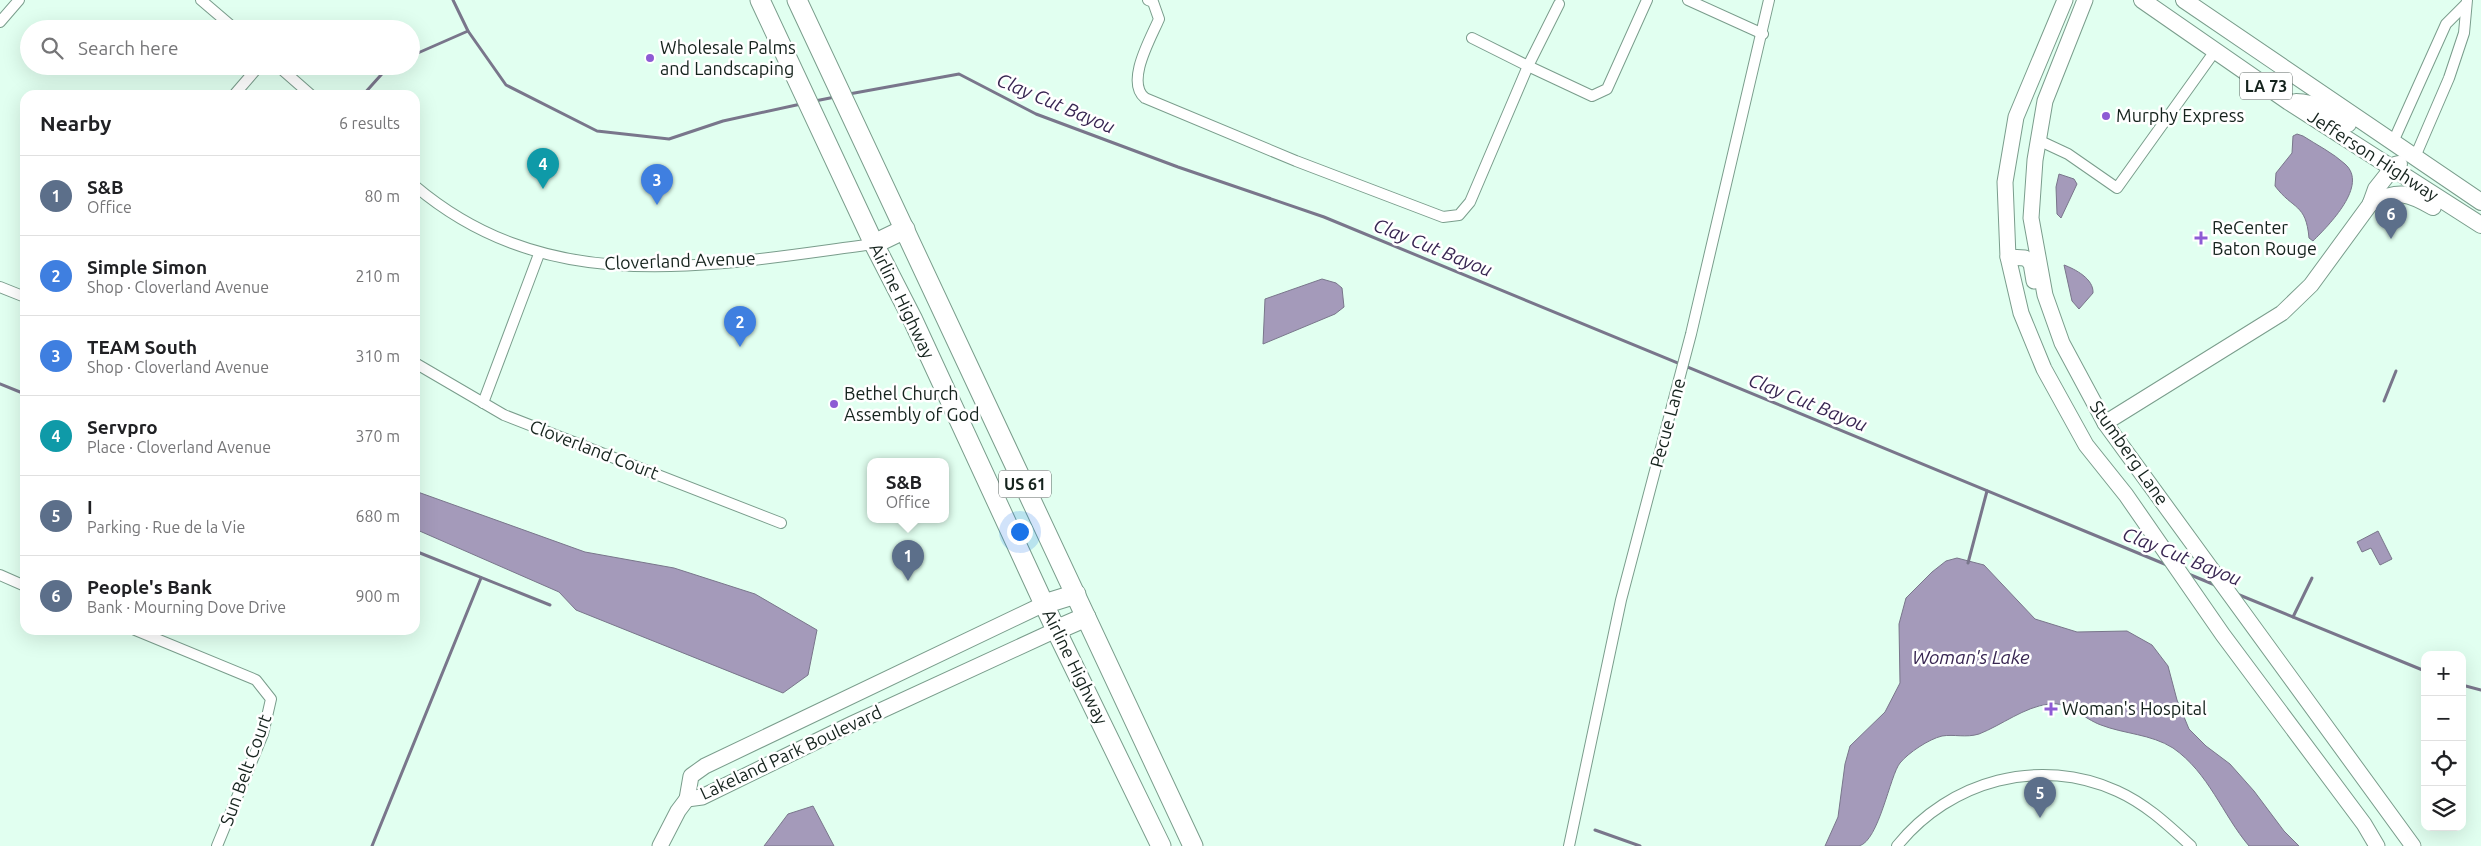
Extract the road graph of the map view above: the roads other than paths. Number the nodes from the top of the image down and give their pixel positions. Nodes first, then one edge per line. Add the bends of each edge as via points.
1 (19, 0) edge
2 (201, 0) edge
3 (760, 0) edge
4 (797, 0) edge
5 (1148, 0) edge
6 (1646, 0) edge
7 (1688, 0) edge
8 (1769, 0) edge
9 (2065, 0) edge
10 (2084, 0) edge
11 (2142, 0) edge
12 (2184, 0) edge
13 (2466, 2) edge
14 (1560, 4) dead end
15 (224, 20) edge
16 (0, 22) edge
17 (1763, 34) junction
18 (1472, 38) dead end
19 (2215, 51) junction
20 (1528, 66) junction
21 (251, 75) edge
22 (288, 75) edge
23 (238, 90) edge
24 (305, 90) edge
25 (2289, 102) junction
26 (2038, 140) junction
27 (2394, 142) junction
28 (2415, 157) junction
29 (2391, 169) junction
30 (420, 191) edge
31 (2481, 202) edge
32 (2371, 203) junction
33 (2481, 212) edge
34 (2481, 225) edge
35 (905, 229) junction
36 (2481, 234) edge
37 (874, 244) junction
38 (539, 254) junction
39 (2008, 257) junction
40 (0, 287) edge
41 (20, 295) edge
42 (2045, 295) junction
43 (420, 366) edge
44 (2049, 378) junction
45 (483, 403) junction
46 (2094, 404) junction
47 (2105, 423) junction
48 (781, 523) dead end
49 (0, 575) edge
50 (20, 584) edge
51 (1076, 594) junction
52 (1044, 604) junction
53 (1086, 617) junction
54 (1056, 630) junction
55 (147, 635) edge
56 (980, 635) junction
57 (927, 660) junction
58 (991, 661) junction
59 (936, 685) junction
60 (842, 701) junction
61 (852, 724) junction
62 (1146, 742) junction
63 (1117, 753) junction
64 (722, 758) junction
65 (734, 782) junction
66 (686, 799) junction
67 (217, 846) edge
68 (660, 846) edge
69 (1161, 846) edge
70 (1194, 846) edge
71 (1569, 846) edge
72 (1897, 846) edge
73 (2191, 846) edge
74 (2377, 846) edge
75 (2413, 846) edge

1 - 16 street
2 - 15 street
3 - 37 highway, Airline Highway / US 61
4 - 35 highway, Airline Highway / US 61
5 - 20 street via 1153,2 1159,19 1137,70 1140,92 1145,98 1296,161 1443,217 1459,215 1470,202
6 - 20 street via 1607,89 1592,96
7 - 17 street
8 - 17 street, Pecue Lane
9 - 39 main road, Stumberg Lane via 2016,117 2005,182
10 - 26 main road, Stumberg Lane via 2045,101
11 - 19 main road, Jefferson Highway / LA 73
12 - 27 main road, Jefferson Highway / LA 73
13 - 27 street via 2446,24
13 - 28 street via 2464,33
14 - 20 street
17 - 71 street, Pecue Lane via 1691,334 1621,600
18 - 20 street
19 - 25 main road, Jefferson Highway / LA 73
19 - 26 street via 2117,188 2068,154
21 - 23 street
22 - 24 street
25 - 28 main road via 2308,102 2382,146
25 - 29 main road, Jefferson Highway / LA 73
26 - 42 main road, Stumberg Lane via 2030,218
27 - 28 main road, Jefferson Highway / LA 73
28 - 31 main road, Jefferson Highway / LA 73
29 - 32 main road via 2376,189
29 - 33 main road via 2402,165
29 - 34 main road, Jefferson Highway / LA 73
30 - 38 street, Cloverland Avenue via 483,232
32 - 36 main road via 2393,194 2406,194
32 - 47 main road via 2299,298 2282,313
35 - 37 highway
35 - 51 highway, Airline Highway / US 61
37 - 38 street, Cloverland Avenue via 737,262 630,267 590,264
37 - 52 highway, Airline Highway / US 61 via 912,318
38 - 45 street
39 - 42 main road via 2025,258 2031,263 2036,289
39 - 44 main road, Stumberg Lane via 2021,313
40 - 41 street
42 - 46 main road, Stumberg Lane via 2062,344
43 - 45 street, Cloverland Court
44 - 46 main road via 2059,385 2075,408 2083,409
44 - 74 main road, Stumberg Lane via 2086,446 2126,495 2223,635
45 - 48 street, Cloverland Court via 504,415
46 - 47 main road, Stumberg Lane
47 - 75 main road, Stumberg Lane
49 - 50 street
51 - 52 highway
51 - 53 highway, Airline Highway / US 61
52 - 54 highway, Airline Highway / US 61
52 - 56 main road, Lakeland Park Boulevard
53 - 54 highway
53 - 62 highway, Airline Highway / US 61
54 - 58 main road, Lakeland Park Boulevard
54 - 63 highway, Airline Highway / US 61
55 - 67 street, Sun Belt Court via 256,680 271,699 263,734
56 - 57 main road, Lakeland Park Boulevard
56 - 58 main road
57 - 59 main road
57 - 60 main road, Lakeland Park Boulevard
58 - 59 main road, Lakeland Park Boulevard
59 - 61 main road, Lakeland Park Boulevard
60 - 61 main road
60 - 64 main road, Lakeland Park Boulevard
61 - 65 main road, Lakeland Park Boulevard
62 - 63 highway
62 - 70 highway, Airline Highway / US 61
63 - 69 highway, Airline Highway / US 61
64 - 65 main road
64 - 66 main road, Lakeland Park Boulevard via 691,776
65 - 66 main road, Lakeland Park Boulevard via 702,797
66 - 68 main road
72 - 73 street via 1920,821 1954,796 1990,782 2036,774 2072,777 2118,792 2165,822

